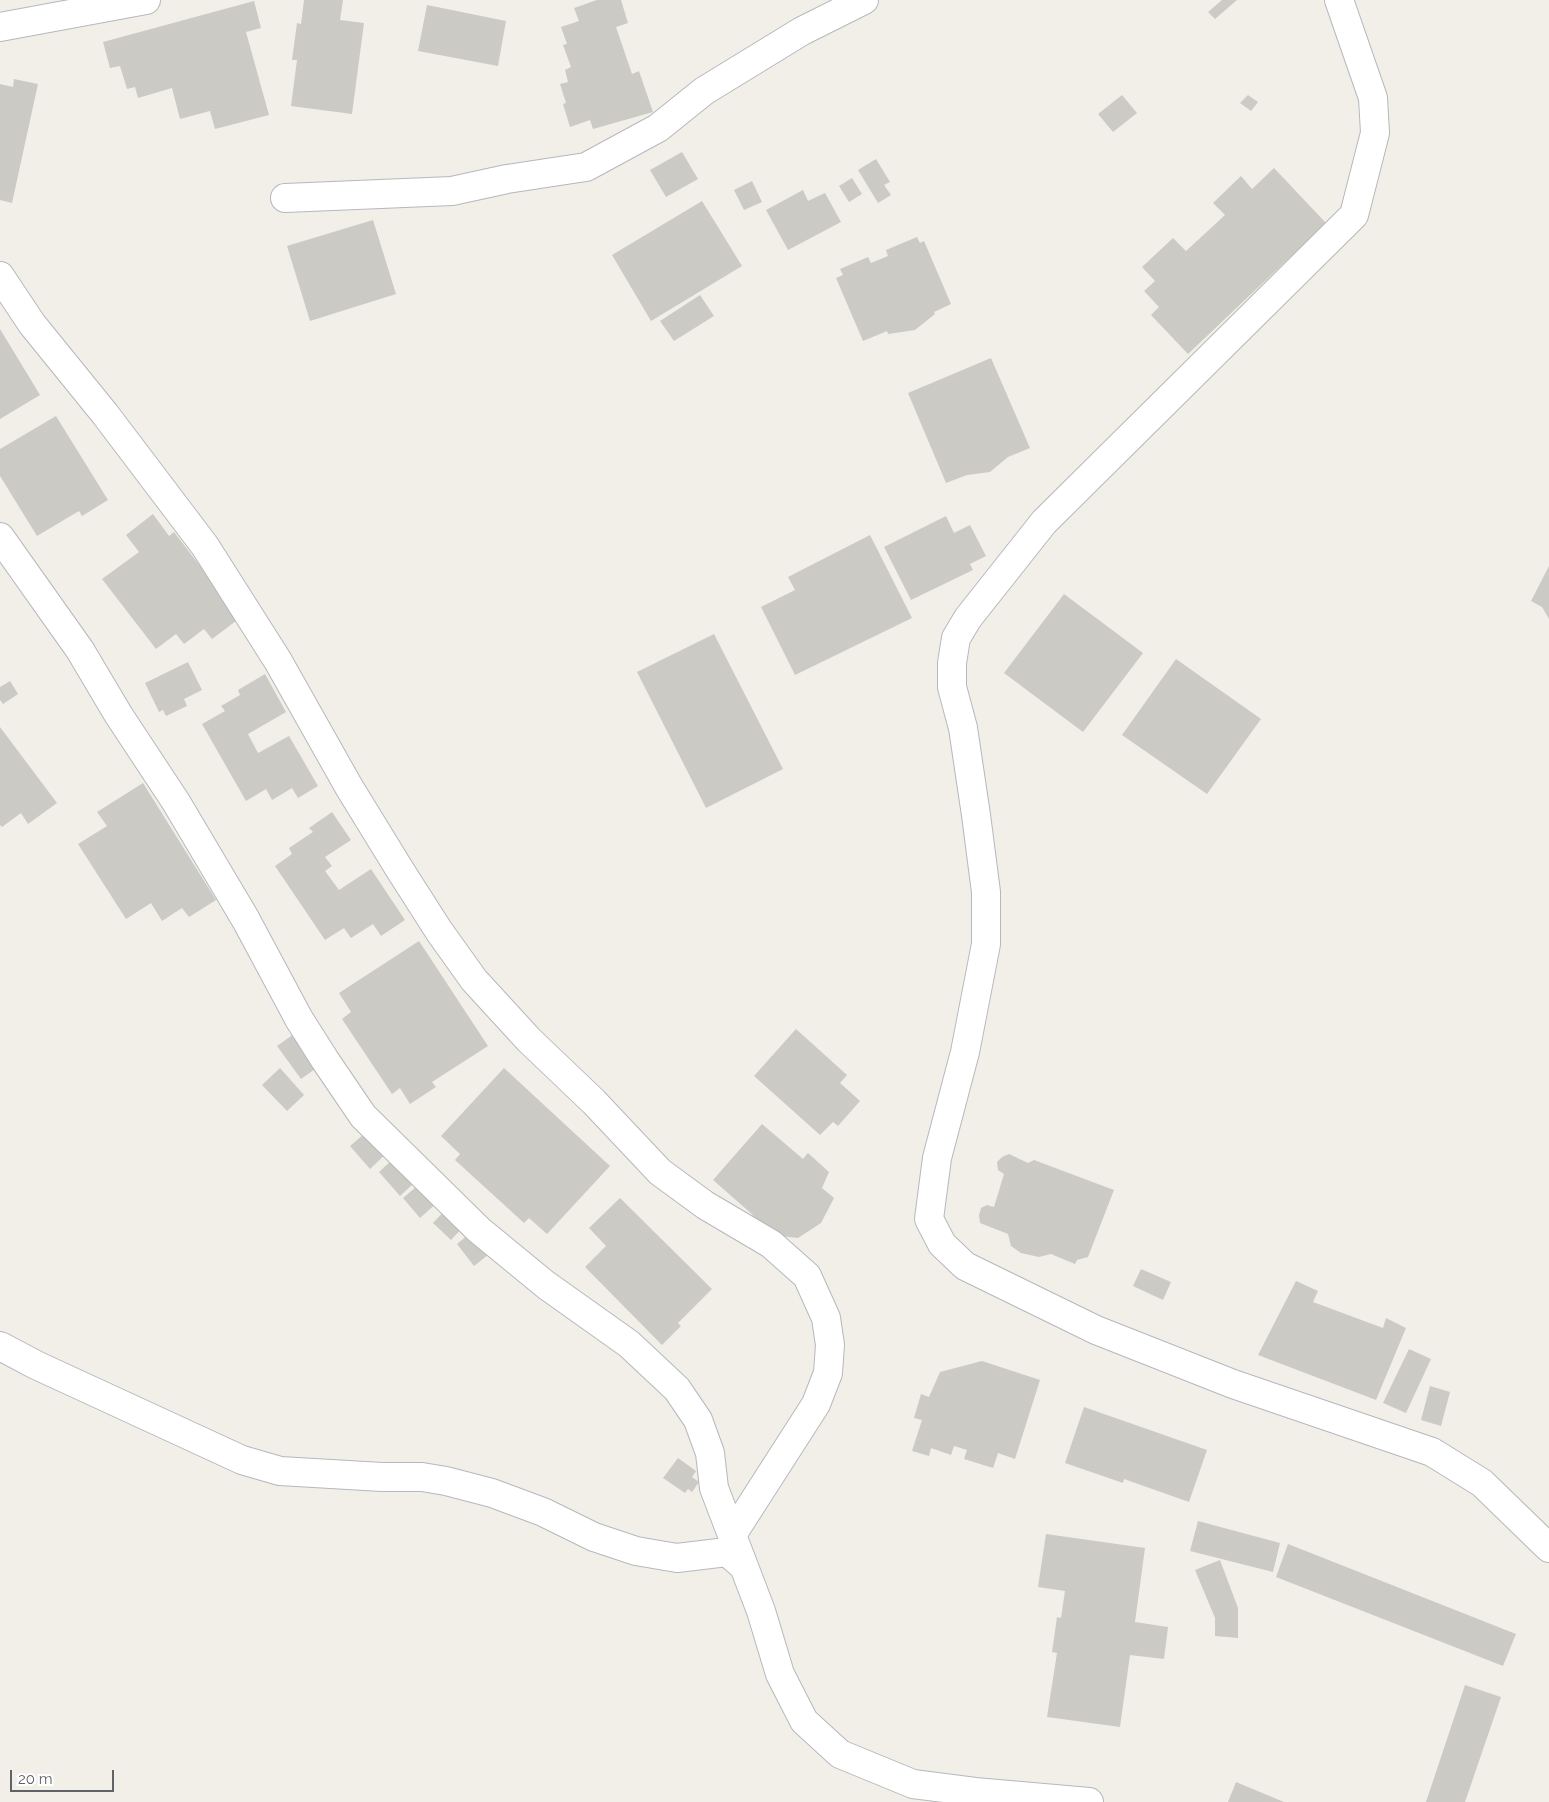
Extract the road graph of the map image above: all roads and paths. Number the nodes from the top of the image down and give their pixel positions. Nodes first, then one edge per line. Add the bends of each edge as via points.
1 (146, 0) edge
2 (864, 0) edge
3 (1339, 0) edge
4 (0, 27) edge
5 (285, 198) dead end
6 (0, 276) edge
7 (0, 537) edge
8 (0, 1346) edge
9 (732, 1535) junction
10 (1549, 1548) edge
11 (742, 1565) junction
12 (1089, 1802) edge

1 - 4 street
2 - 5 street via 802,31 704,91 658,128 586,167 452,191
3 - 10 street via 1372,98 1375,133 1354,215 1044,522 968,618 956,638 952,687 963,728 976,815 986,892 986,944 965,1052 937,1158 929,1219 942,1244 965,1266 1096,1330 1233,1384 1432,1452 1482,1483
6 - 9 street via 32,324 206,546 278,661 390,853 474,980 660,1172 705,1204 772,1244 806,1276 826,1318 830,1345 828,1373 816,1404
7 - 9 street via 80,650 176,802 246,920 299,1019 363,1116 479,1230 546,1285 629,1344 677,1389 698,1420 710,1453 714,1488
8 - 11 street via 242,1460 280,1471 382,1478 422,1477 446,1481 543,1512 594,1537 636,1551 677,1558 727,1552
9 - 11 street
11 - 12 street via 761,1611 780,1674 804,1721 840,1754 913,1784

